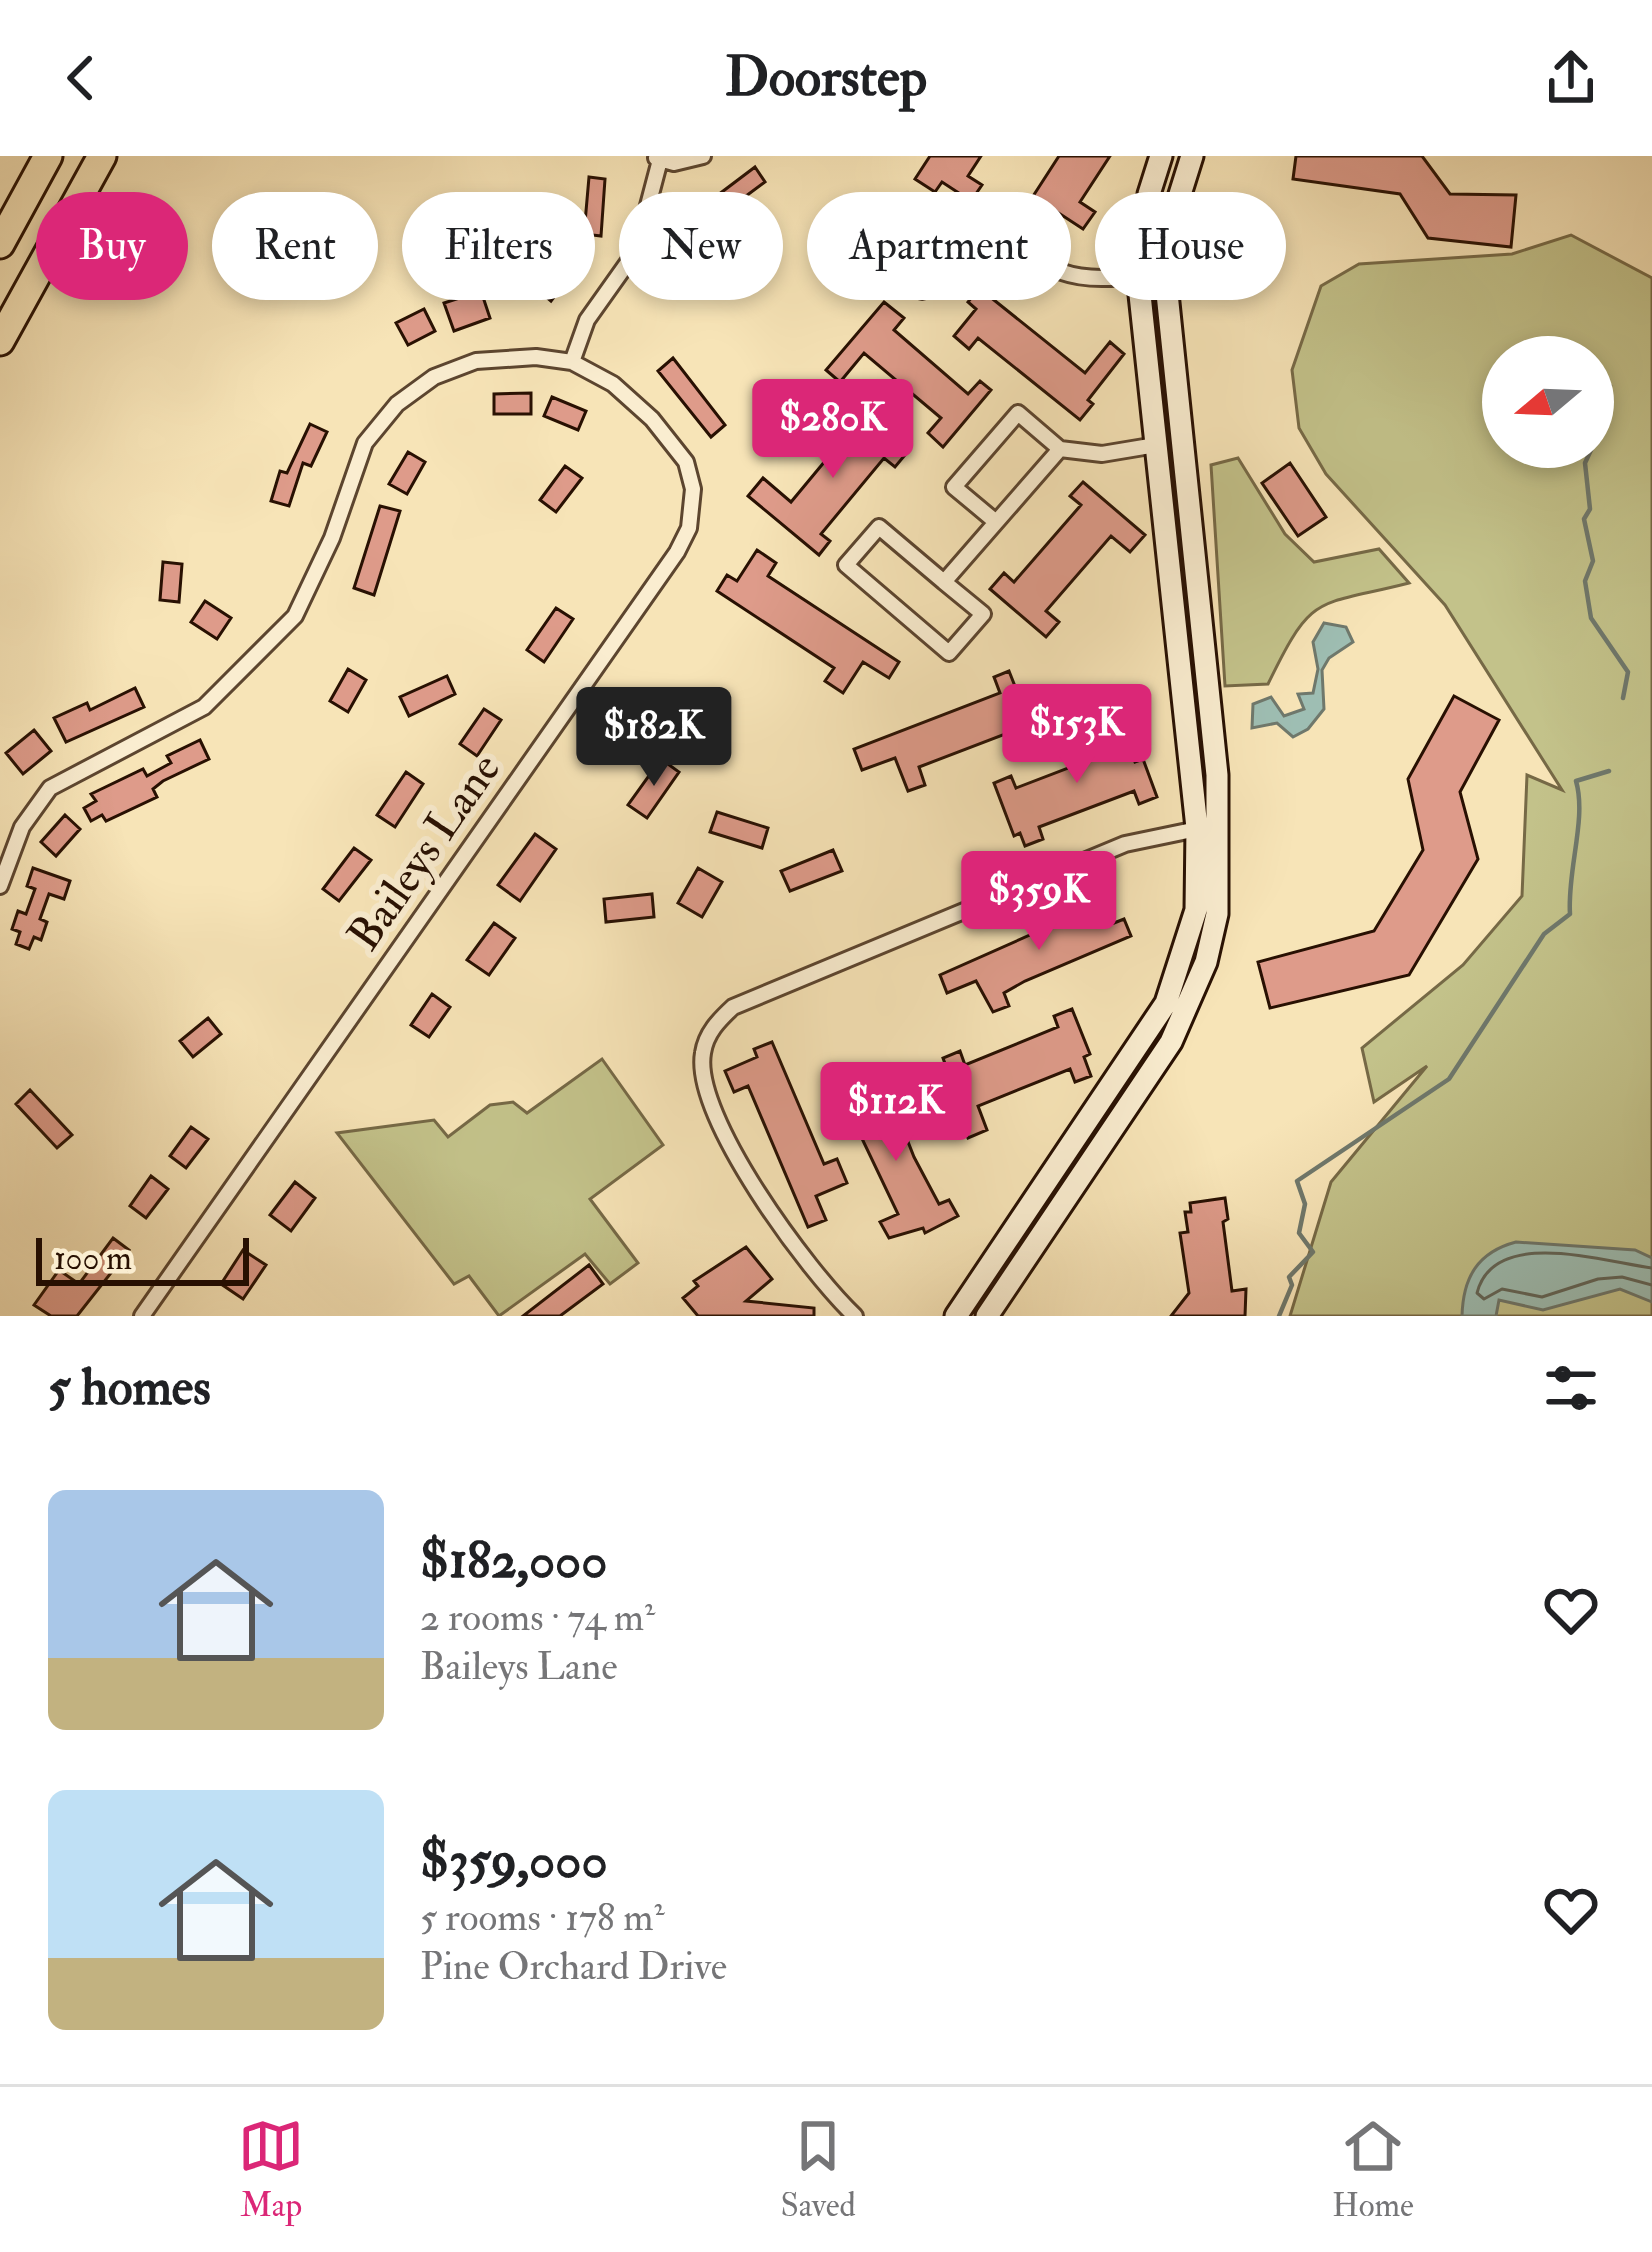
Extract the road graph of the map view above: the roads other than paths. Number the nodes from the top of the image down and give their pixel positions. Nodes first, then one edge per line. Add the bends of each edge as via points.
1 (49, 156) edge
2 (102, 156) edge
3 (704, 156) edge
4 (1161, 156) edge
5 (1192, 156) edge
6 (656, 158) edge
7 (1150, 192) edge
8 (1181, 192) edge
9 (0, 244) edge
10 (956, 252) joint
11 (1141, 300) edge
12 (1167, 300) edge
13 (0, 340) edge
14 (572, 362) junction
15 (1156, 445) junction
16 (1060, 449) junction
17 (996, 522) junction
18 (944, 582) junction
19 (1208, 827) junction
20 (0, 886) edge
21 (142, 1316) edge
22 (855, 1316) edge
23 (956, 1316) edge
24 (987, 1316) edge

1 - 9 highway
2 - 13 highway
3 - 6 street
4 - 7 street
5 - 8 street
6 - 14 street via 636,251 587,320
10 - 10 street via 922,291 867,242 898,206
11 - 15 street
12 - 19 street
14 - 20 street, Baileys Lane via 476,362 434,377 397,404 364,443 295,616 204,706 50,788 22,827
14 - 21 street, Baileys Lane via 613,384 671,439 693,489 689,528
15 - 16 street via 1102,454
15 - 19 street
16 - 17 street
16 - 17 street via 1018,413 954,487
17 - 18 street
18 - 18 street via 879,527 846,566 949,653 983,614
19 - 22 street via 1125,844 758,997 718,1021 703,1069 747,1177
19 - 23 street via 1196,910 1166,1004
19 - 24 street via 1217,914 1186,1012

